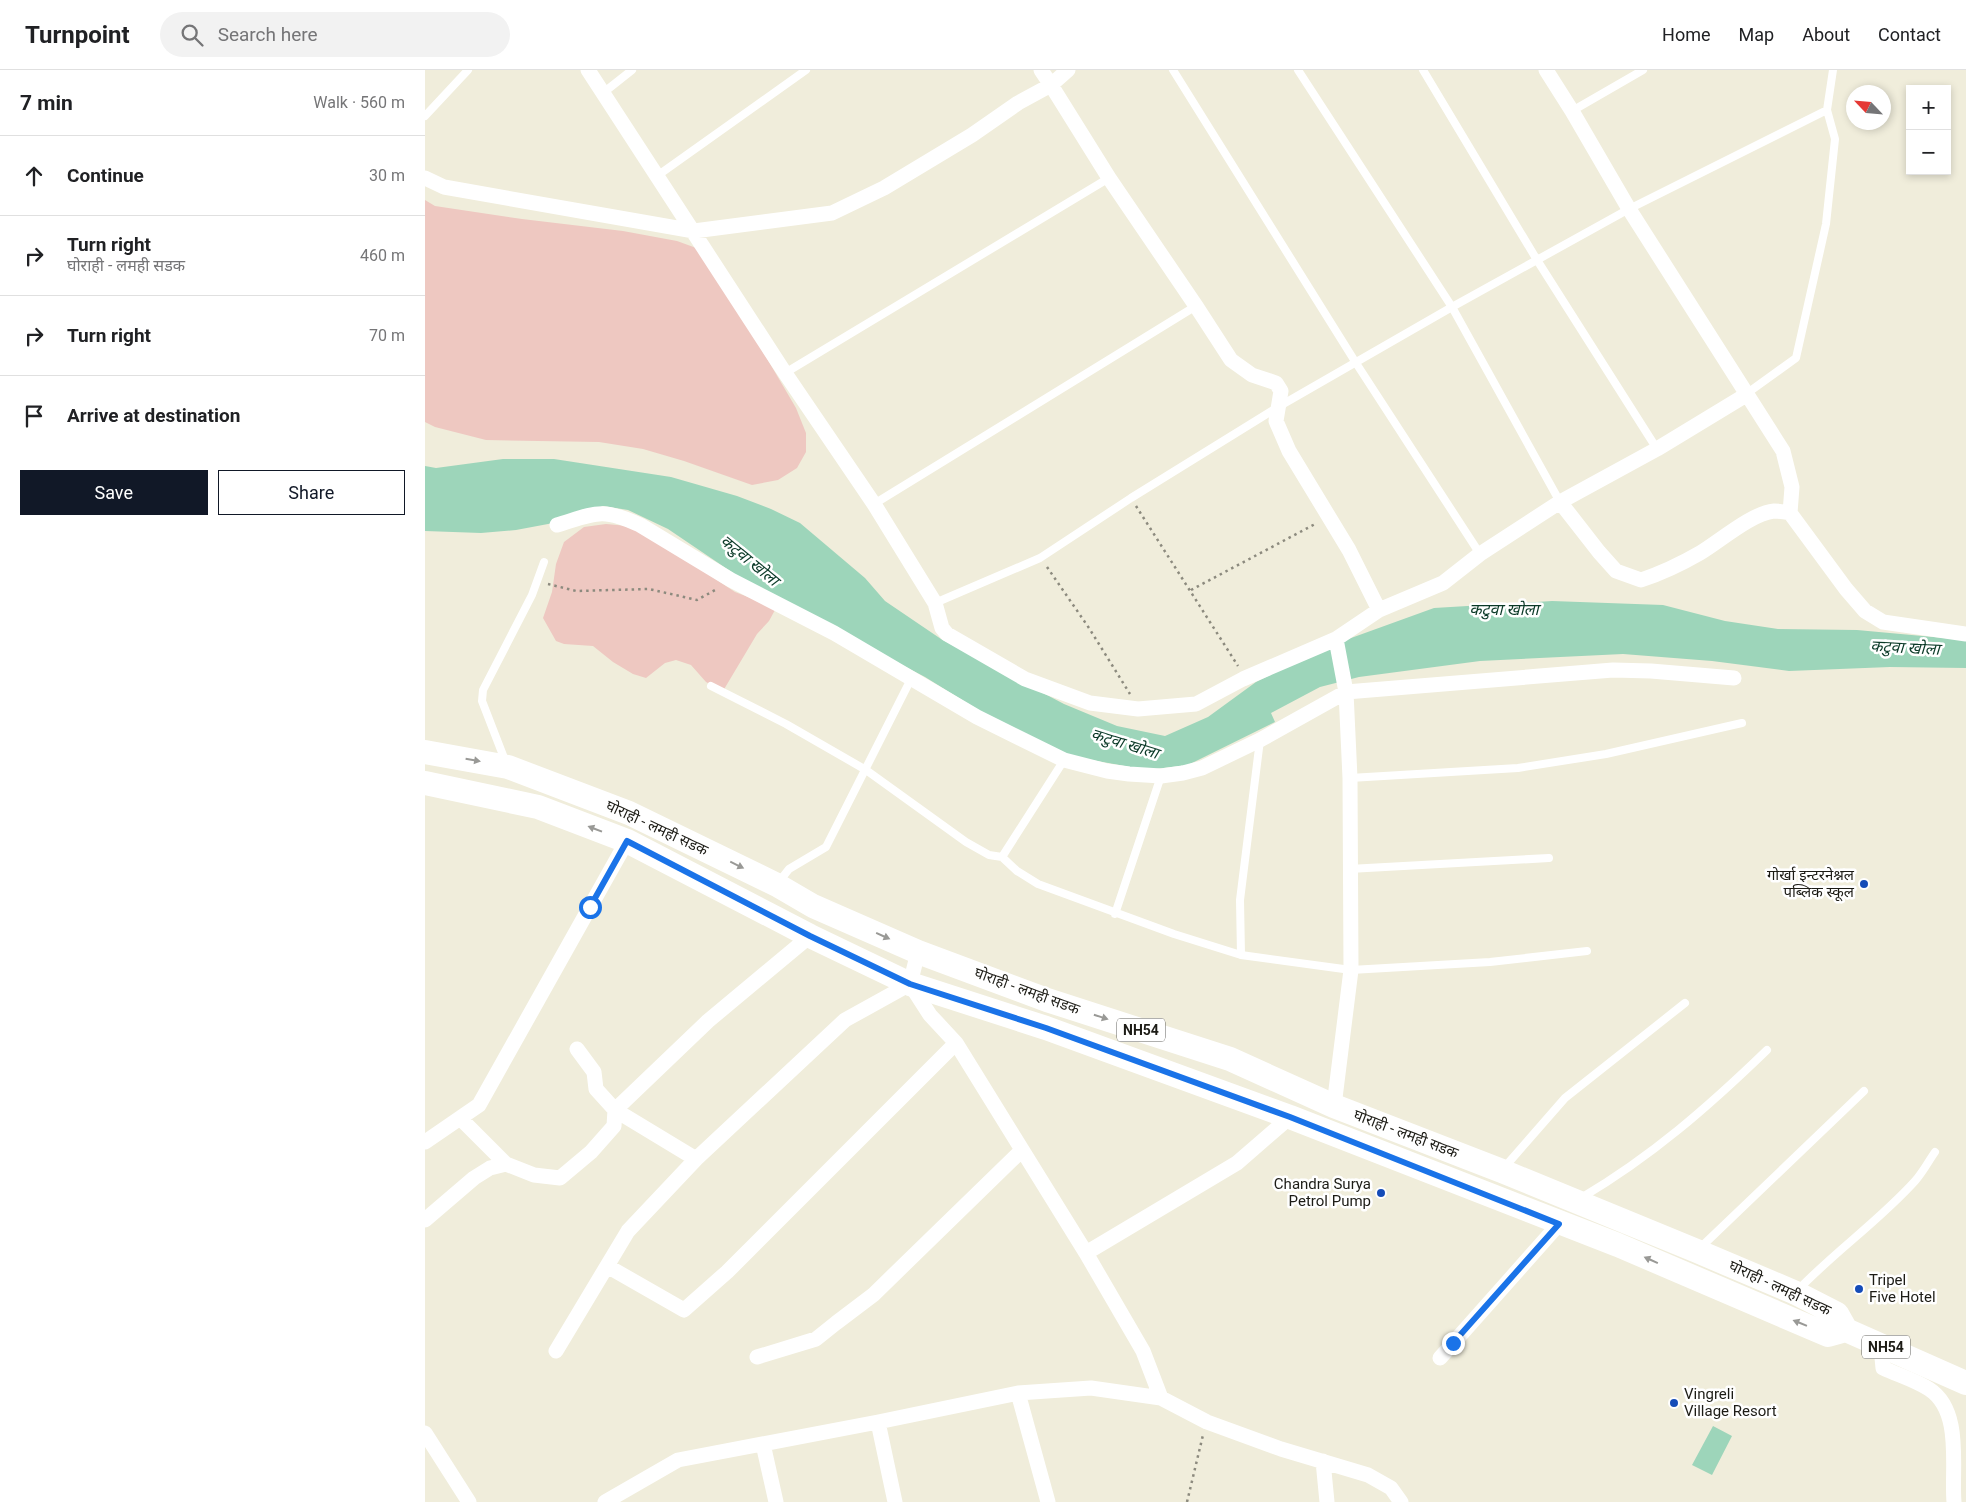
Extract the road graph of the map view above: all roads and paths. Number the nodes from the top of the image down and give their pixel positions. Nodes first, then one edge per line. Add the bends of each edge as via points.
1 (468, 70) edge
2 (587, 70) edge
3 (632, 70) edge
4 (806, 70) edge
5 (1041, 70) edge
6 (1068, 70) edge
7 (1173, 70) edge
8 (1298, 70) edge
9 (1423, 70) edge
10 (1545, 70) edge
11 (1643, 70) edge
12 (1833, 70) edge
13 (1051, 85) junction
14 (603, 93) junction
15 (1827, 110) junction
16 (1572, 111) junction
17 (425, 116) edge
18 (657, 176) junction
19 (425, 178) edge
20 (1109, 178) junction
21 (1629, 209) junction
22 (694, 231) junction
23 (1537, 260) junction
24 (1196, 306) junction
25 (1452, 307) junction
26 (1356, 363) junction
27 (785, 373) junction
28 (1745, 395) junction
29 (1278, 407) junction
30 (1657, 449) junction
31 (1131, 498) junction
32 (1561, 502) junction
33 (874, 504) junction
34 (1790, 512) junction
35 (1329, 516) junction
36 (557, 525) dead end
37 (1480, 554) junction
38 (1040, 558) junction
39 (544, 562) dead end
40 (731, 580) junction
41 (537, 582) junction
42 (1191, 590) junction
43 (935, 603) junction
44 (1379, 610) junction
45 (1966, 634) edge
46 (1335, 639) junction
47 (1734, 678) dead end
48 (911, 679) junction
49 (1243, 679) junction
50 (711, 686) dead end
51 (1346, 692) junction
52 (1138, 709) junction
53 (1742, 723) dead end
54 (1260, 740) junction
55 (425, 752) edge
56 (1065, 760) junction
57 (508, 767) junction
58 (866, 770) junction
59 (1161, 776) junction
60 (1350, 778) junction
61 (425, 783) edge
62 (627, 841) junction
63 (1002, 857) junction
64 (1549, 858) dead end
65 (1349, 869) junction
66 (777, 885) junction
67 (1115, 914) junction
68 (810, 936) junction
69 (1587, 951) dead end
70 (918, 952) junction
71 (1241, 955) junction
72 (1351, 970) junction
73 (910, 984) junction
74 (1685, 1003) dead end
75 (957, 1042) junction
76 (577, 1049) dead end
77 (1767, 1050) dead end
78 (1864, 1091) dead end
79 (1334, 1106) junction
80 (615, 1110) junction
81 (1290, 1117) junction
82 (461, 1119) junction
83 (425, 1142) edge
84 (1022, 1150) junction
85 (1935, 1152) dead end
86 (696, 1159) junction
87 (506, 1164) junction
88 (1502, 1170) junction
89 (1576, 1201) junction
90 (425, 1220) edge
91 (1559, 1224) junction
92 (1697, 1251) junction
93 (1086, 1253) junction
94 (607, 1266) junction
95 (1796, 1293) junction
96 (1846, 1330) junction
97 (1887, 1348) junction
98 (556, 1351) dead end
99 (757, 1357) dead end
100 (1440, 1358) dead end
101 (1966, 1383) edge
102 (1018, 1393) junction
103 (1161, 1398) junction
104 (878, 1422) junction
105 (1207, 1422) junction
106 (425, 1433) edge
107 (763, 1444) junction
108 (1323, 1461) junction
109 (469, 1502) edge
110 (605, 1502) edge
111 (776, 1502) edge
112 (895, 1502) edge
113 (1048, 1502) edge
114 (1187, 1502) edge
115 (1327, 1502) edge
116 (1401, 1502) edge
117 (1954, 1502) edge

1 - 17 lane
2 - 14 street
3 - 14 lane
4 - 18 lane
5 - 13 street
6 - 13 street
7 - 26 lane
8 - 25 lane
9 - 23 lane
10 - 16 street
11 - 16 lane
12 - 15 lane
13 - 20 street
13 - 22 street via 884,188 832,213
14 - 18 street
15 - 21 lane
15 - 28 lane via 1835,139 1826,224 1796,358
16 - 21 street
18 - 22 street
19 - 22 street via 444,187
20 - 24 street
20 - 27 lane
21 - 23 lane
21 - 28 street
22 - 27 street
23 - 25 lane
23 - 30 lane
24 - 29 street via 1231,360 1252,375 1276,383 1281,391
24 - 33 lane
25 - 26 lane
25 - 32 lane
26 - 29 lane
26 - 37 lane
27 - 33 street
28 - 30 street
28 - 34 street via 1783,451 1792,487
29 - 31 lane
29 - 35 street via 1276,421 1289,451
30 - 32 street
31 - 38 lane
31 - 42 path
32 - 34 street via 1616,571 1641,580 1702,552 1761,516 1774,511
32 - 37 street
33 - 43 street
34 - 45 street via 1865,611 1883,622
35 - 42 path
35 - 44 street
36 - 40 street via 596,512 625,518
37 - 44 street via 1443,583
38 - 43 lane
38 - 52 path via 1089,628
39 - 41 lane
40 - 41 path via 697,600 659,590 576,591
40 - 48 street via 834,633
41 - 57 lane via 483,690 482,701
42 - 49 path via 1237,662
43 - 52 street via 947,634 1025,679 1090,703
44 - 46 street
46 - 49 street
46 - 51 street
47 - 51 street via 1613,670
48 - 56 street via 977,717
48 - 58 lane
49 - 52 street via 1196,704
50 - 58 lane
51 - 54 street
51 - 60 street
53 - 60 lane via 1606,754 1518,768
54 - 59 street via 1202,768
54 - 71 lane via 1240,900
55 -> 57 main road, घोराही - लमही सडक / NH54
56 - 59 street via 1107,771
56 - 63 lane
57 -> 66 main road, घोराही - लमही सडक / NH54 via 629,813
58 - 63 lane via 973,846 989,855
58 - 66 lane via 826,847 789,869
59 - 67 lane
60 - 65 street
62 -> 61 main road, घोराही - लमही सडक / NH54 via 538,807
62 - 68 main road, घोराही - लमही सडक / NH54
62 - 82 street via 479,1105
63 - 67 lane via 1017,872 1038,884
64 - 65 lane
65 - 72 street
66 -> 70 main road, घोराही - लमही सडक / NH54 via 813,906
67 - 71 lane
68 - 73 main road, घोराही - लमही सडक / NH54
68 - 80 street via 708,1021
69 - 72 lane via 1490,962
70 - 73 street
70 -> 79 main road, घोराही - लमही सडक / NH54 via 1047,1000 1230,1059
71 - 72 lane
72 - 79 street
73 - 75 street via 930,1015
73 - 81 main road, घोराही - लमही सडक / NH54 via 1046,1028
73 - 86 street via 845,1020
74 - 88 lane via 1565,1098
75 - 84 street
75 - 94 street via 685,1310
76 - 80 street via 594,1072 596,1089
77 - 89 lane via 1710,1105 1660,1145 1616,1178
78 - 92 lane
79 - 88 main road, घोराही - लमही सडक / NH54
80 - 86 street
80 - 87 street via 614,1126 591,1152 560,1178 534,1175
81 - 91 main road, घोराही - लमही सडक / NH54
81 - 93 street via 1237,1162
82 - 83 street
82 - 87 street
84 - 93 street
84 - 99 street via 873,1295 816,1339
85 - 95 lane via 1917,1179
86 - 94 street via 628,1231
87 - 90 street via 489,1168 474,1178
88 - 89 main road, घोराही - लमही सडक / NH54
89 - 92 main road, घोराही - लमही सडक / NH54
96 -> 91 main road, घोराही - लमही सडक / NH54 via 1828,1335 1617,1245
91 - 100 street
92 - 95 main road, घोराही - लमही सडक / NH54
93 - 103 street via 1143,1351
94 - 98 street
95 - 96 main road, घोराही - लमही सडक / NH54 via 1837,1314
96 - 97 main road, NH54
97 - 101 main road, NH54
97 - 117 street via 1883,1368 1929,1389 1945,1408 1952,1425
102 - 103 street via 1091,1388
102 - 104 street
102 - 113 street
103 - 105 street
104 - 107 street
104 - 112 street
105 - 108 street
105 - 114 path
106 - 109 street
107 - 110 street via 678,1460
107 - 111 street
108 - 115 street
108 - 116 street via 1368,1476 1391,1488

